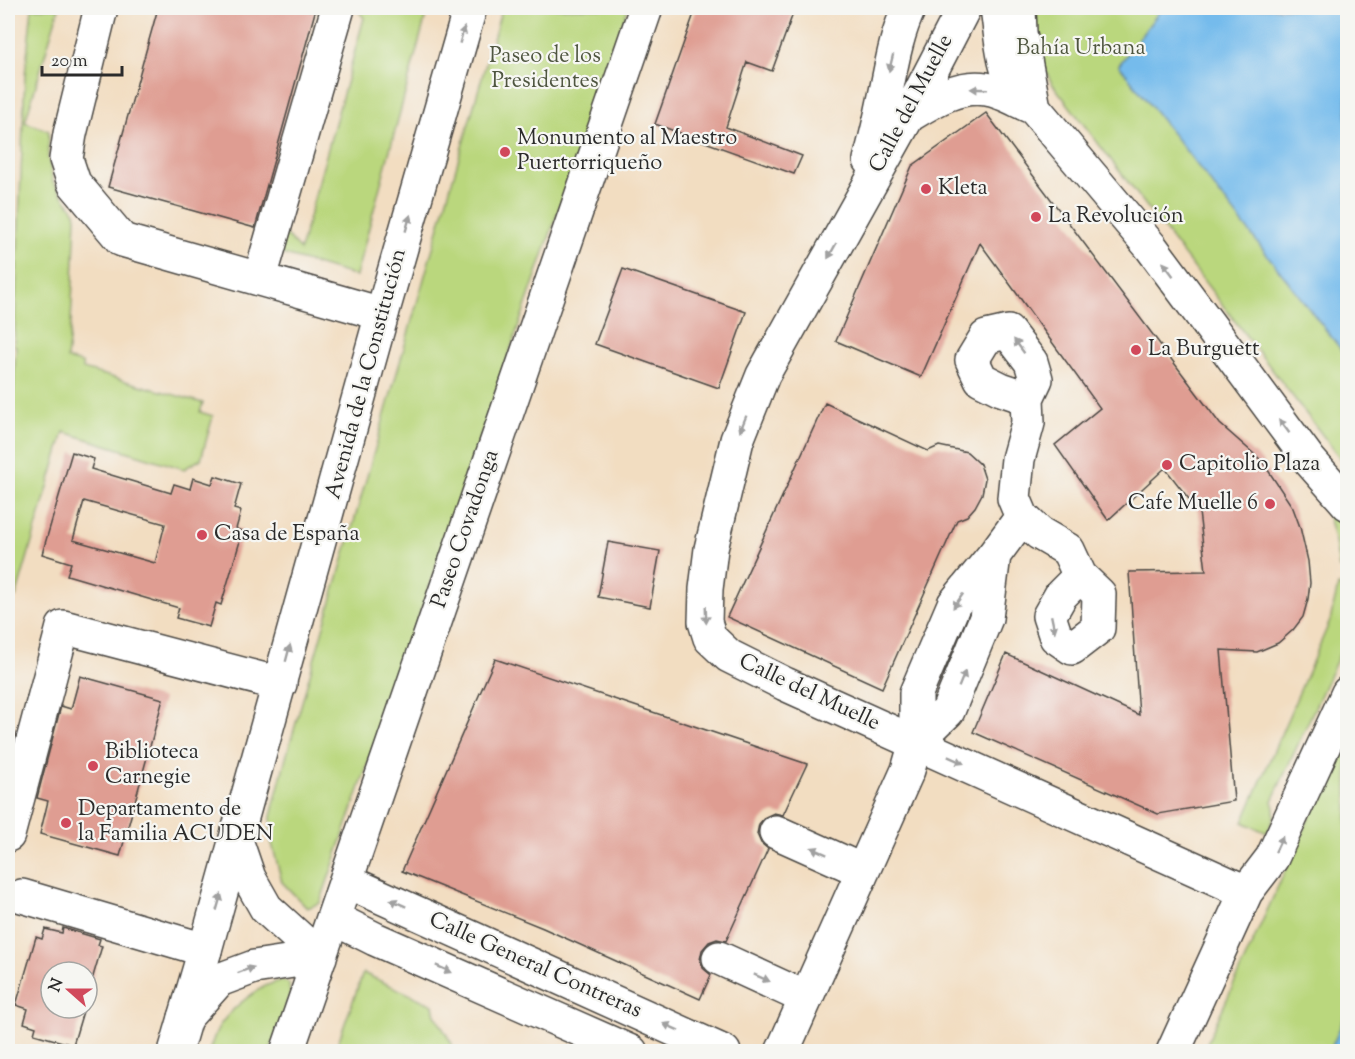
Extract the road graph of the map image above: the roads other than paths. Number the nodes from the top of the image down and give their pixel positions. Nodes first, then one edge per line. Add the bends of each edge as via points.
1 (101, 8) edge
2 (338, 8) edge
3 (470, 8) edge
4 (646, 8) edge
5 (909, 8) edge
6 (964, 8) edge
7 (997, 8) edge
8 (1019, 8) edge
9 (1034, 108) junction
10 (908, 116) junction
11 (860, 200) junction
12 (260, 278) junction
13 (382, 314) junction
14 (1027, 398) dead end
15 (1347, 504) edge
16 (1022, 517) junction
17 (1080, 576) dead end
18 (280, 684) junction
19 (1347, 693) edge
20 (916, 742) junction
21 (776, 832) dead end
22 (8, 835) edge
23 (236, 840) junction
24 (863, 871) junction
25 (346, 881) junction
26 (1246, 892) junction
27 (22, 896) dead end
28 (333, 918) junction
29 (205, 951) junction
30 (320, 957) junction
31 (719, 958) dead end
32 (806, 998) junction
33 (185, 1018) junction
34 (175, 1052) edge
35 (287, 1052) edge
36 (632, 1052) edge
37 (724, 1052) edge
38 (782, 1052) edge
39 (1173, 1052) edge

1 - 12 main road via 66,159 74,183 122,240
2 - 12 main road
13 -> 3 main road, Avenida de la Constitución
4 - 25 main road, Paseo Covadonga
5 -> 11 main road, Calle del Muelle via 889,70
6 - 10 main road, Calle del Muelle
7 - 9 main road via 1008,70 1017,90
8 - 9 main road
9 -> 10 main road via 976,88 958,90
15 -> 9 main road via 1310,461 1151,247
10 - 11 main road, Calle del Muelle
11 -> 20 main road, Calle del Muelle via 763,375 737,440 711,549 705,622 710,638 729,656
12 - 13 main road
18 -> 13 main road, Avenida de la Constitución
14 - 16 main road via 1028,423 1018,459 1014,498
16 - 17 main road via 1039,533 1068,550
16 - 20 main road via 954,604 916,693
18 - 22 main road via 63,627
18 - 23 main road, Avenida de la Constitución
26 -> 19 main road via 1272,858
20 - 24 main road via 908,770
20 -> 26 main road, Calle del Muelle
24 -> 21 main road
29 -> 23 main road, Avenida de la Constitución
23 - 30 main road via 249,878 266,908
24 - 32 main road
25 - 28 main road, Paseo Covadonga
37 -> 25 main road, Calle General Contreras
26 - 39 main road
27 - 29 main road
28 - 30 main road, Paseo Covadonga
28 -> 36 main road, Calle General Contreras
29 - 33 main road, Avenida de la Constitución
33 -> 30 main road via 219,980 254,967
30 - 35 main road, Paseo Covadonga
31 -> 32 main road
32 - 38 main road
33 - 34 main road, Avenida de la Constitución

